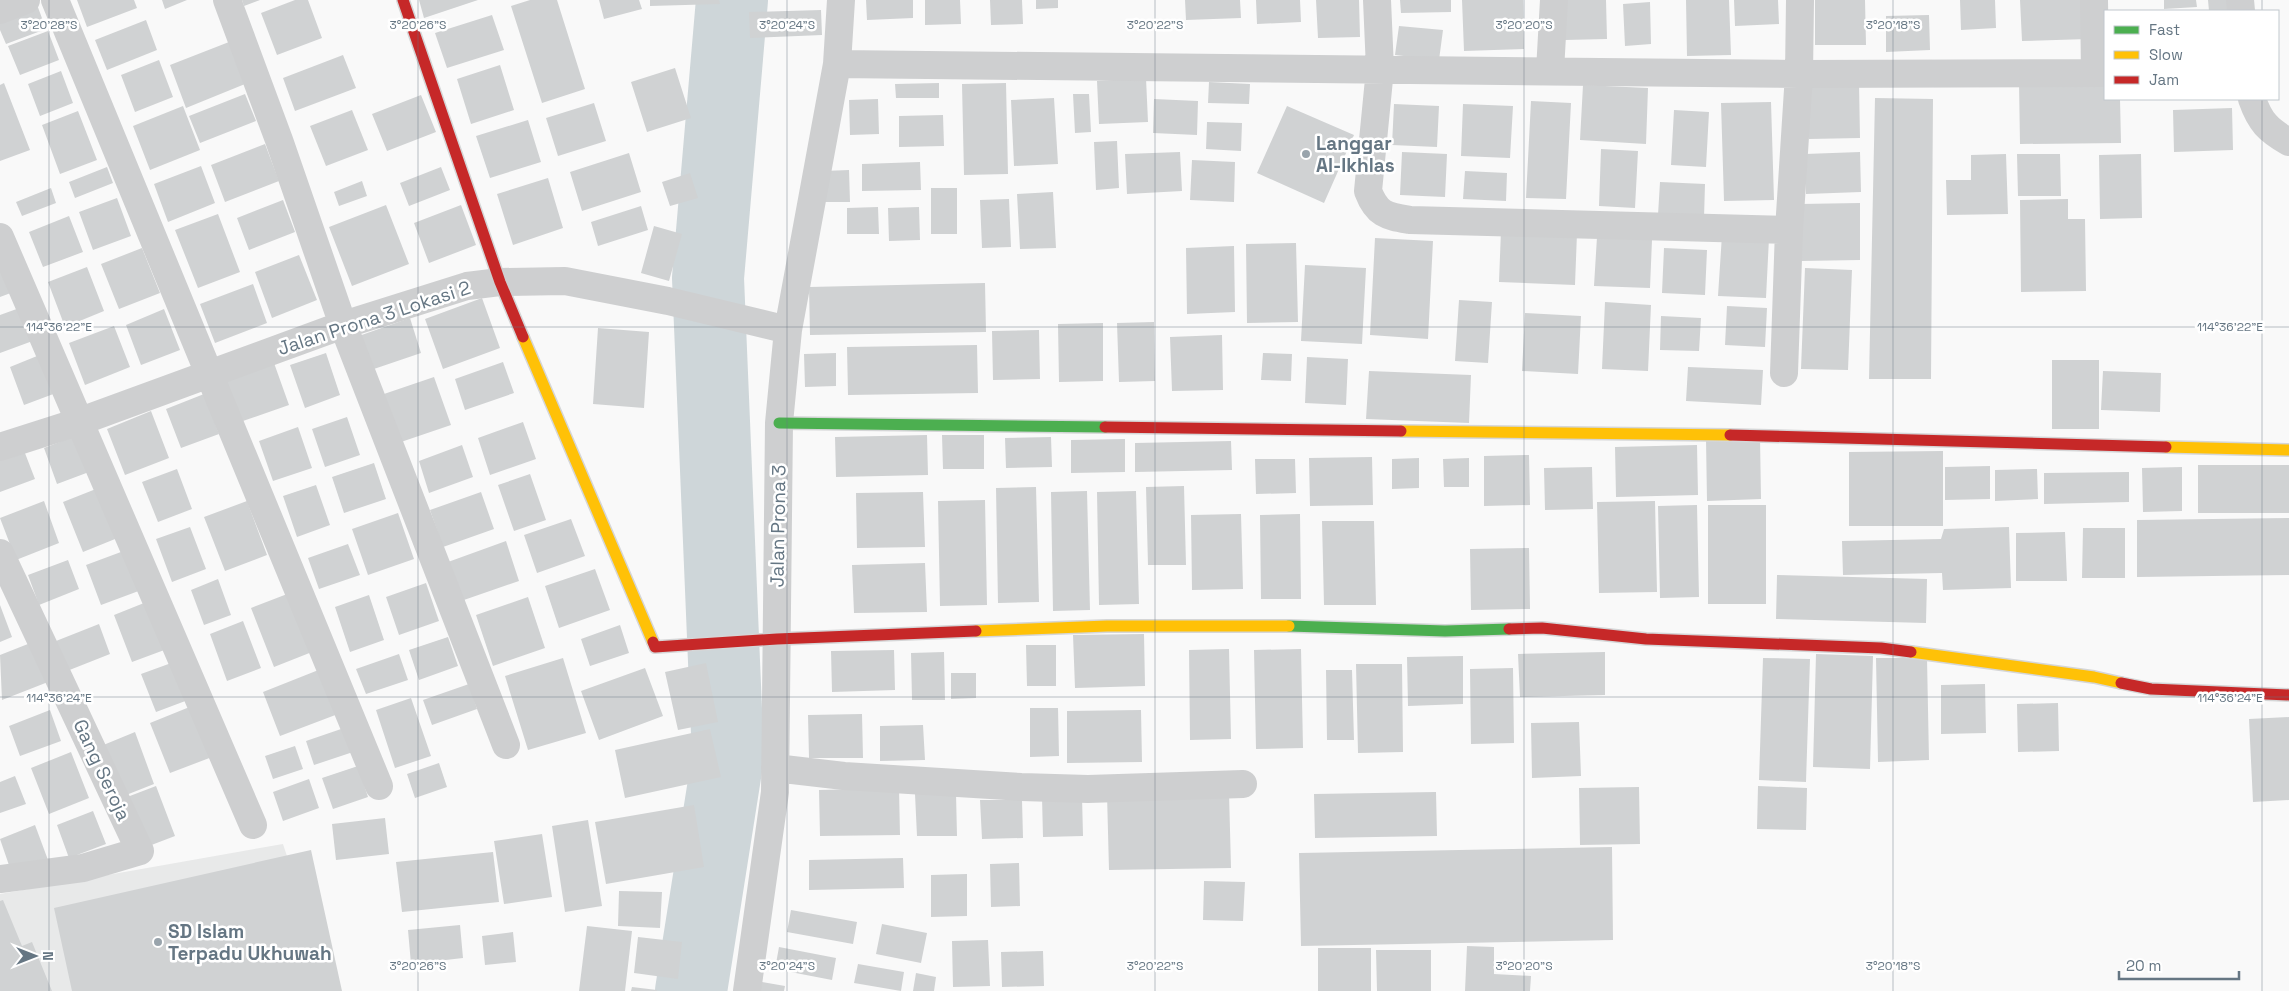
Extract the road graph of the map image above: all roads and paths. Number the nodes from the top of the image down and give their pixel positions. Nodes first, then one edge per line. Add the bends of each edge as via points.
1 (26, 0) edge
2 (55, 0) edge
3 (226, 0) edge
4 (403, 0) edge
5 (841, 0) edge
6 (1377, 0) edge
7 (1554, 0) edge
8 (1800, 0) edge
9 (2094, 0) edge
10 (0, 10) edge
11 (837, 64) junction
12 (1380, 69) junction
13 (1550, 71) junction
14 (2100, 72) edge
15 (1799, 74) junction
16 (2252, 100) edge
17 (2289, 142) edge
18 (1789, 230) junction
19 (0, 237) edge
20 (500, 282) junction
21 (343, 324) junction
22 (788, 330) junction
23 (1784, 373) dead end
24 (208, 374) junction
25 (81, 421) junction
26 (779, 423) junction
27 (0, 447) edge
28 (2289, 450) edge
29 (0, 553) edge
30 (777, 639) junction
31 (2289, 695) edge
32 (506, 745) dead end
33 (775, 768) junction
34 (1243, 784) dead end
35 (379, 786) dead end
36 (253, 825) dead end
37 (0, 879) edge
38 (747, 991) edge

1 - 10 street
2 - 24 street
3 - 21 street
4 - 20 street
5 - 11 street, Jalan Prona 3
6 - 12 street
7 - 13 street
8 - 15 street
9 - 14 street
11 - 12 street
11 - 22 street, Jalan Prona 3
12 - 13 street
12 - 18 street via 1368,191 1374,206 1390,216 1410,220
13 - 15 street
14 - 15 street
15 - 18 street
16 - 17 street via 2269,130
18 - 23 street
19 - 25 street
20 - 21 street, Jalan Prona 3 Lokasi 2 via 466,286
20 - 22 street, Jalan Prona 3 Lokasi 2 via 566,281
20 - 30 street via 655,647
21 - 24 street, Jalan Prona 3 Lokasi 2
21 - 32 street
22 - 26 street, Jalan Prona 3
24 - 25 street, Jalan Prona 3 Lokasi 2
24 - 35 street
25 - 27 street, Jalan Prona 3 Lokasi 2
25 - 36 street
26 - 28 street via 1781,436
26 - 30 street, Jalan Prona 3
29 - 37 street, Gang Seroja via 140,851 83,868
30 - 31 street via 1107,626 1295,626 1445,631 1542,628 1646,639 1881,648 2094,677 2151,689
30 - 33 street, Jalan Prona 3
33 - 34 street via 844,776 1021,787 1088,789
33 - 38 street, Jalan Prona 3 via 775,792

